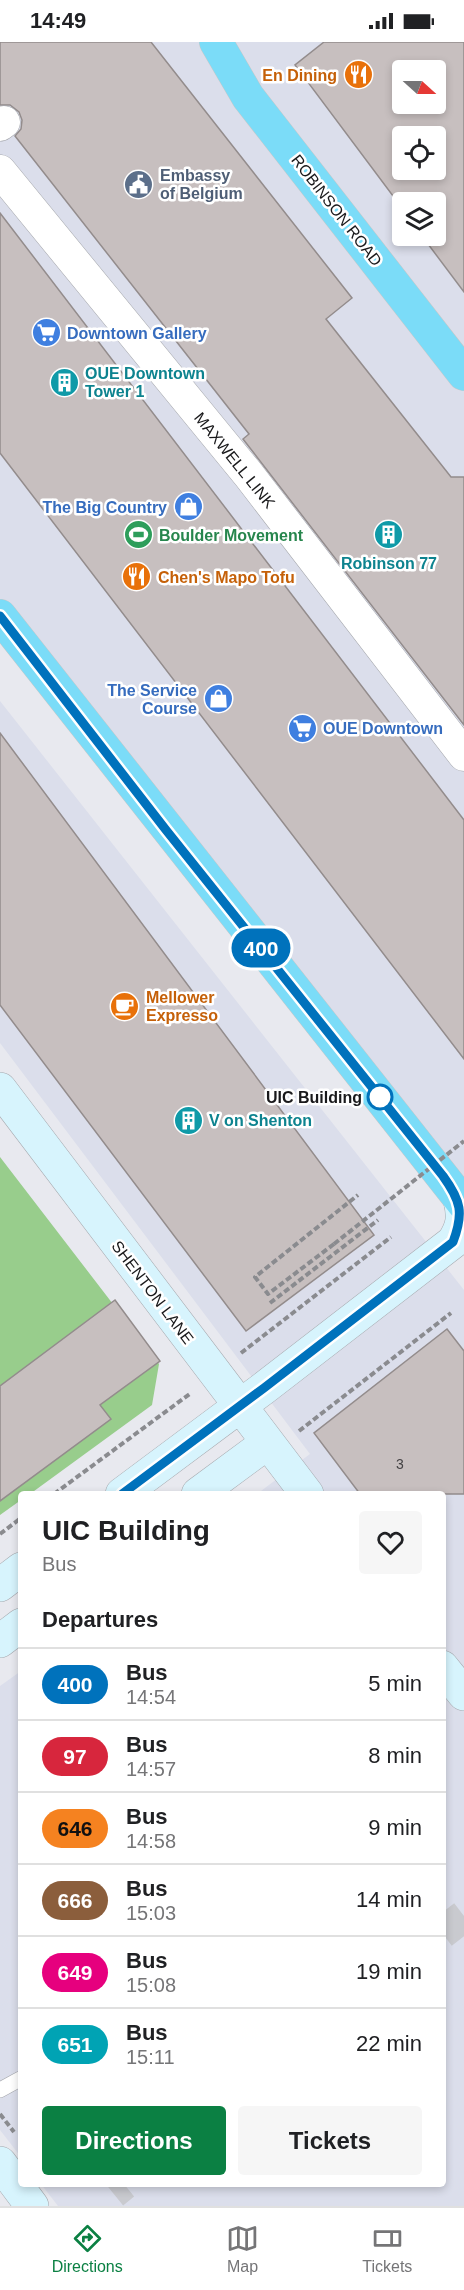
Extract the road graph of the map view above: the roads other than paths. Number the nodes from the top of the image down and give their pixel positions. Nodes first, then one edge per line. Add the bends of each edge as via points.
1 (216, 42) edge
2 (0, 171) edge
3 (464, 374) edge
4 (0, 616) edge
5 (464, 755) edge
6 (0, 1089) edge
7 (462, 1202) edge
8 (240, 1407) junction
9 (275, 1453) junction
10 (126, 1491) edge
11 (204, 1491) edge
12 (305, 1491) edge
13 (18, 1571) edge
14 (0, 1585) edge
15 (18, 1627) edge
16 (0, 1641) edge
17 (446, 1672) edge
18 (464, 1694) edge
19 (18, 2080) edge
20 (0, 2090) edge
21 (0, 2163) edge
22 (32, 2206) edge

1 - 3 highway, ROBINSON ROAD via 248,97
2 - 5 street, MAXWELL LINK via 248,474
4 - 7 highway
6 - 8 main road, SHENTON LANE
7 - 8 main road via 462,1228 453,1242
8 - 9 main road, SHENTON LANE
8 - 10 main road
9 - 11 main road
9 - 12 main road, SHENTON LANE
13 - 14 main road
15 - 16 main road
17 - 18 main road
19 - 20 lane
21 - 22 main road

